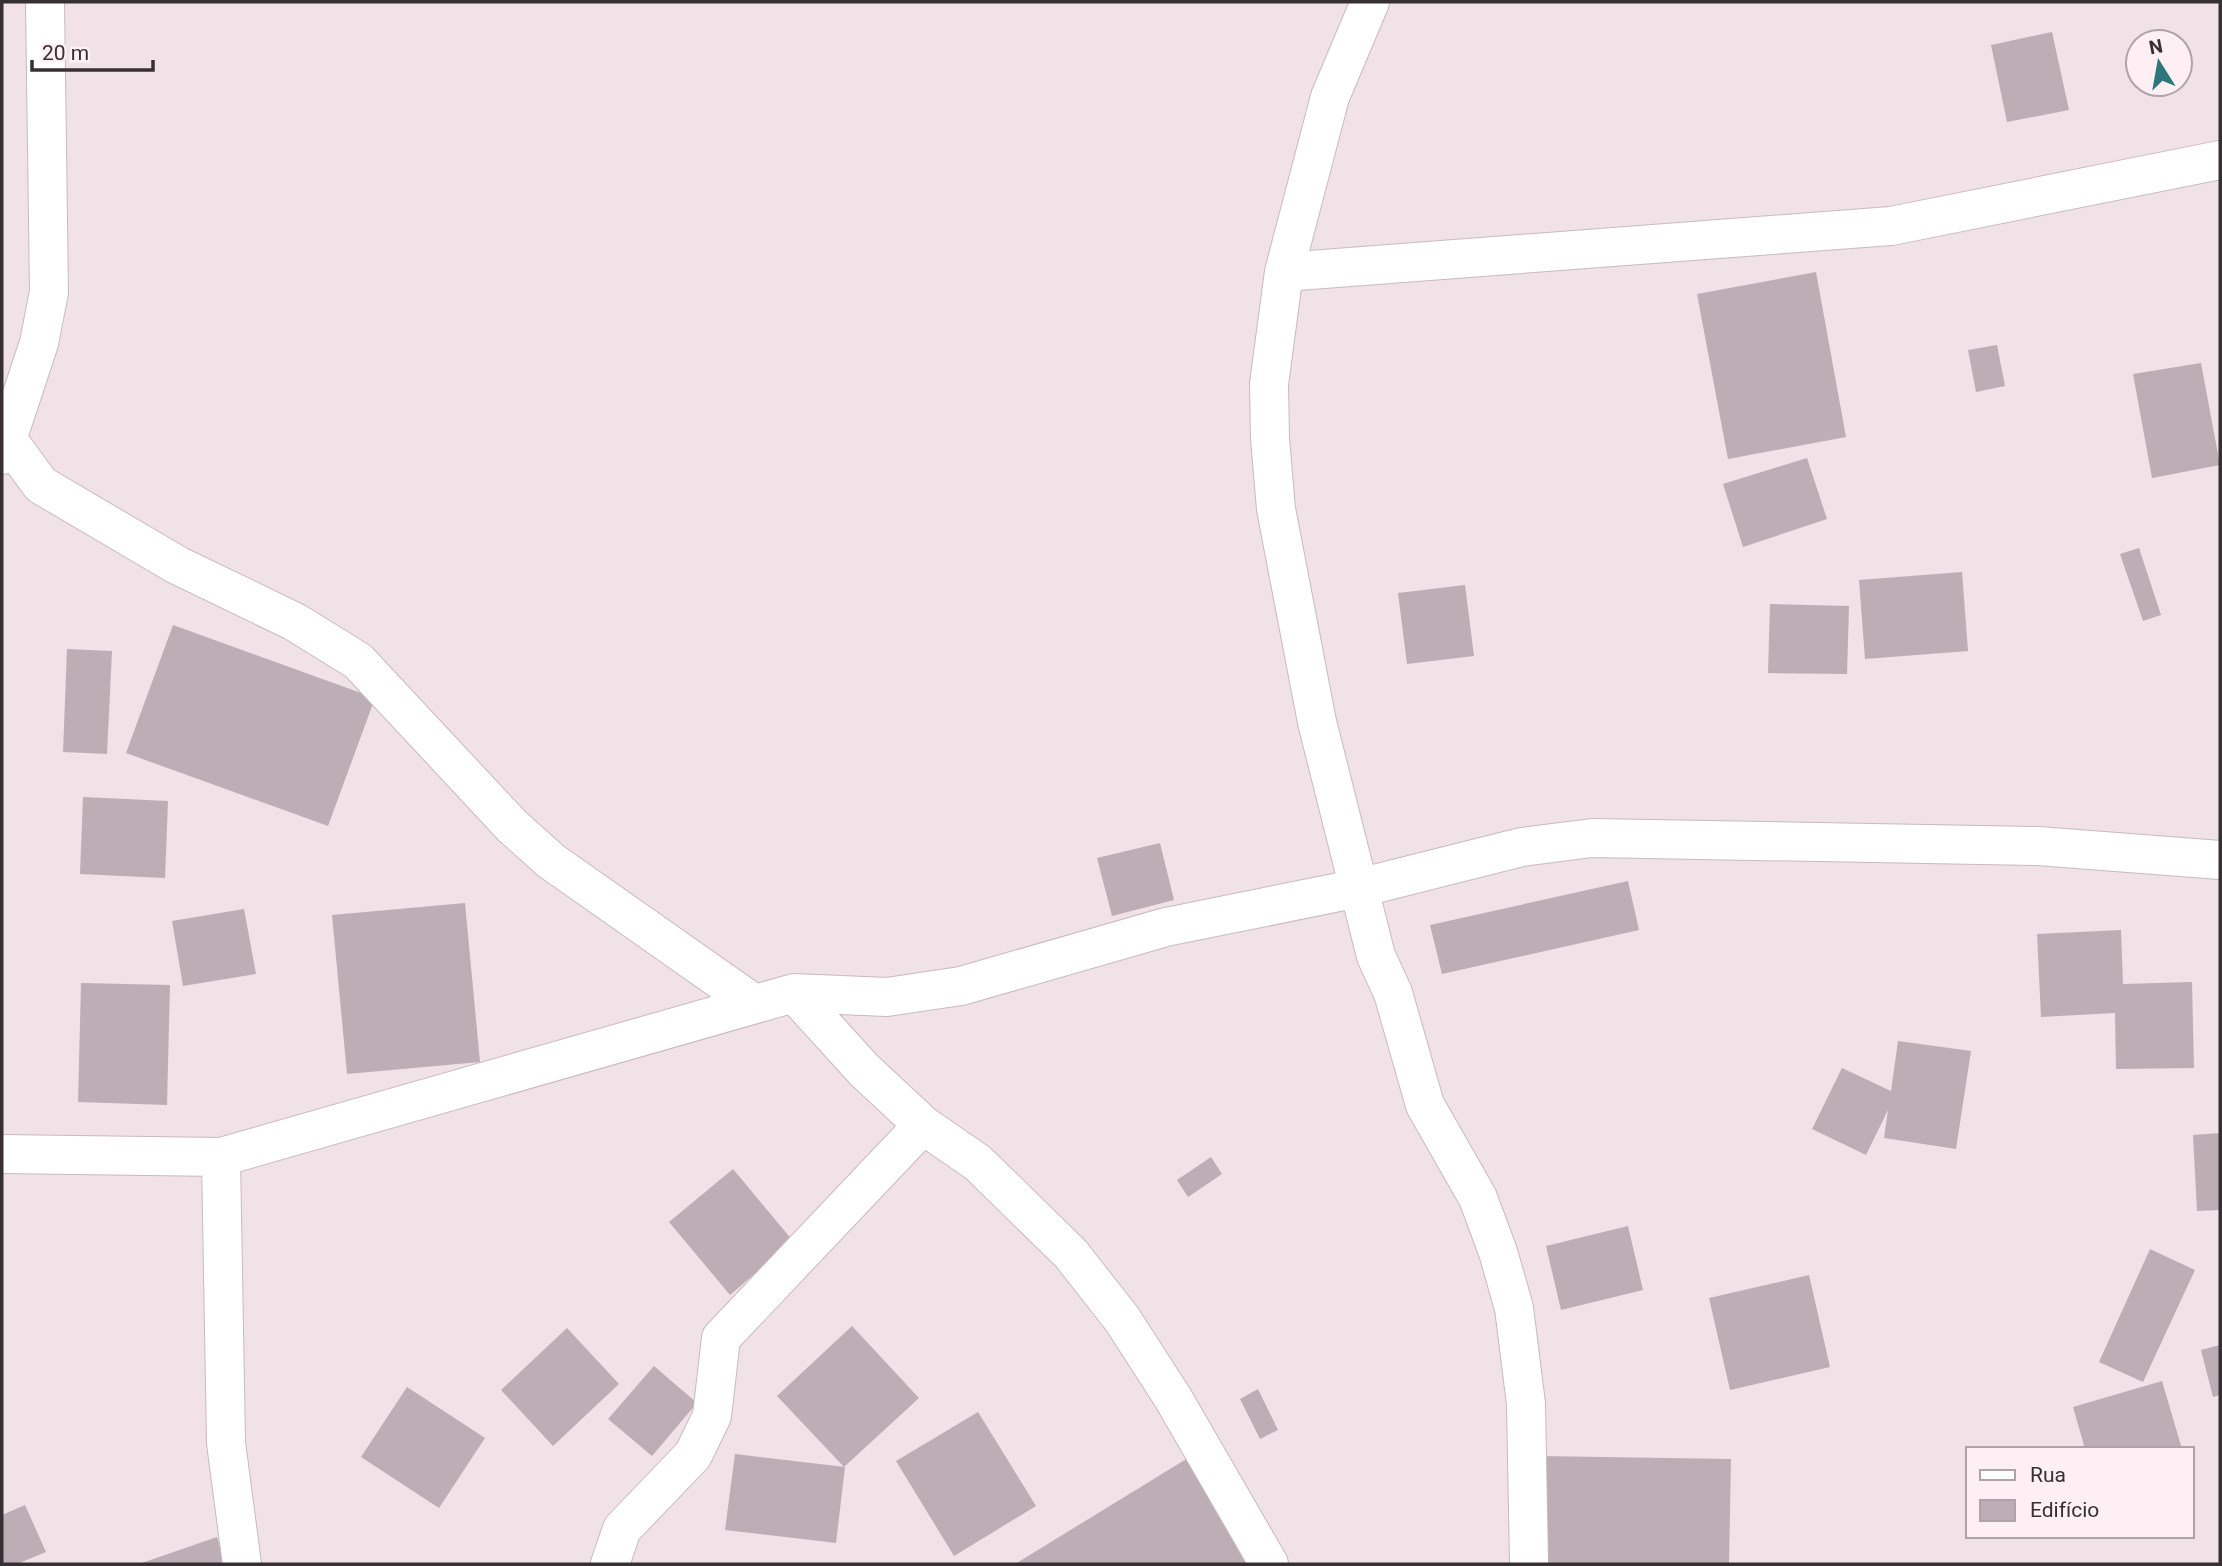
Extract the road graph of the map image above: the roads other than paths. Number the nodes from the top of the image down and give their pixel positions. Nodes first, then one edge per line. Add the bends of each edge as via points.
1 (45, 2) edge
2 (1370, 2) edge
3 (2220, 160) edge
4 (1284, 272) junction
5 (4, 442) edge
6 (2220, 860) edge
7 (1359, 888) junction
8 (794, 993) junction
9 (753, 1003) junction
10 (923, 1125) junction
11 (2, 1154) edge
12 (221, 1157) junction
13 (242, 1564) edge
14 (610, 1564) edge
15 (1269, 1564) edge
16 (1529, 1564) edge

1 - 5 street via 49,292 39,343
2 - 4 street via 1330,97
3 - 4 street via 1891,226
4 - 7 street via 1269,384 1276,509 1317,722
5 - 9 street via 41,485 177,565 295,622 358,661 512,826 551,861
6 - 7 street via 2038,846 1592,838 1522,847
7 - 8 street via 1166,926 961,986 887,997
7 - 16 street via 1376,956 1393,993 1425,1105 1478,1198 1514,1308 1525,1404
8 - 9 street
8 - 10 street via 864,1070
9 - 12 street
10 - 14 street via 721,1338 712,1416 693,1455 622,1529
10 - 15 street via 978,1163 1071,1254 1122,1319 1173,1398
11 - 12 street
12 - 13 street via 226,1443

